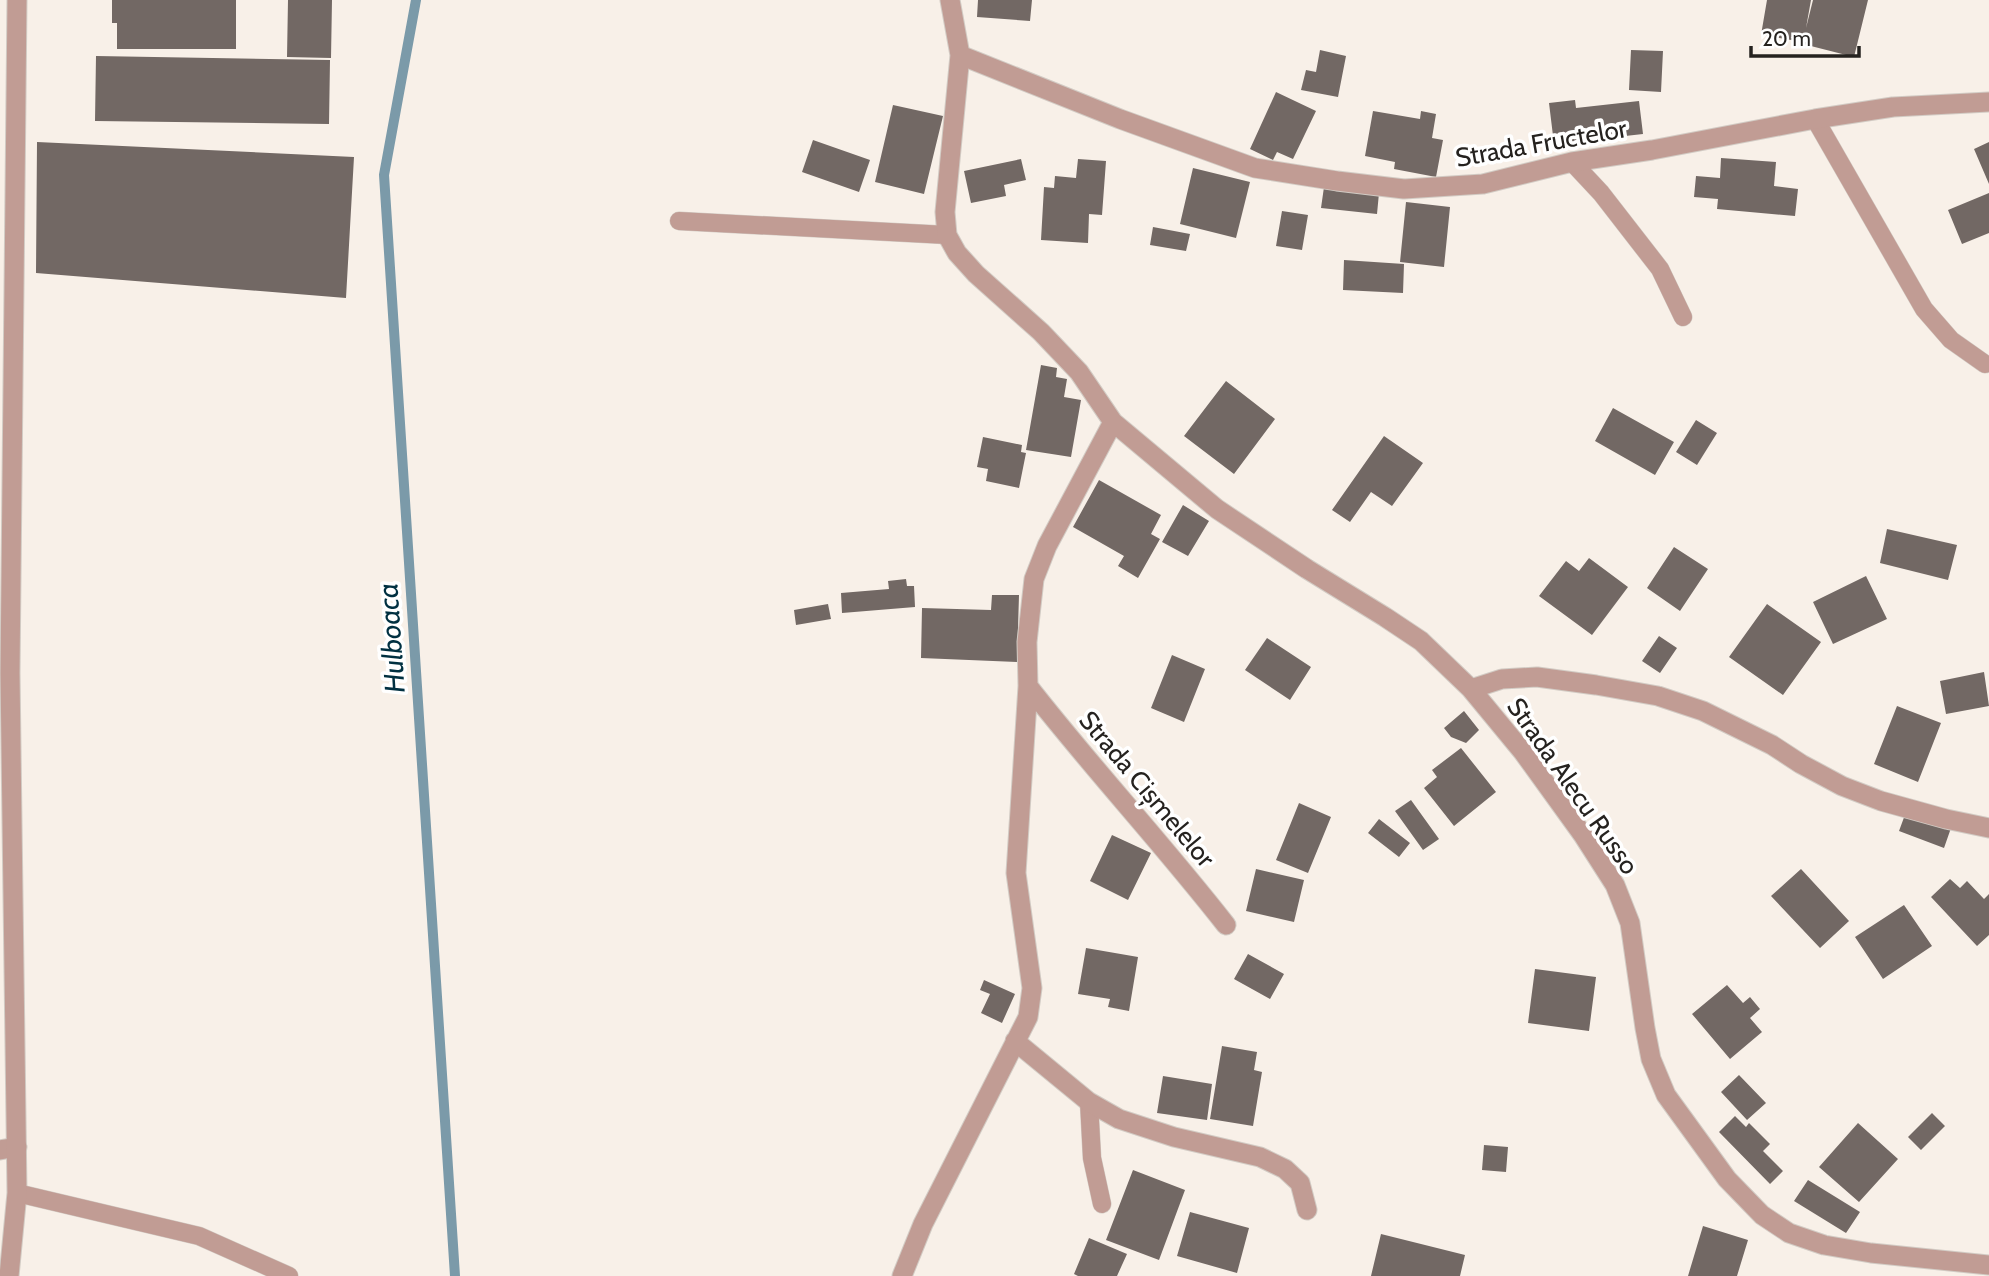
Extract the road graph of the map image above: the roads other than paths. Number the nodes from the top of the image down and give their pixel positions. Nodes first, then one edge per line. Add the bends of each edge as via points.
1 (17, 0) edge
2 (950, 0) edge
3 (960, 55) junction
4 (1989, 102) edge
5 (1815, 119) junction
6 (1572, 162) junction
7 (679, 220) dead end
8 (947, 235) junction
9 (1683, 317) dead end
10 (1985, 364) dead end
11 (1113, 422) junction
12 (5, 675) edge
13 (1028, 686) junction
14 (1471, 689) junction
15 (1989, 828) edge
16 (1226, 925) dead end
17 (1015, 1041) junction
18 (1090, 1102) junction
19 (8, 1148) edge
20 (17, 1193) junction
21 (1102, 1204) dead end
22 (1307, 1210) dead end
23 (1989, 1265) edge
24 (9, 1276) edge
25 (289, 1276) edge
26 (902, 1276) edge

1 - 12 street
2 - 3 street
3 - 6 street, Strada Fructelor via 1255,168 1404,189 1483,184
3 - 8 street via 945,212
4 - 5 street, Strada Fructelor via 1893,107
5 - 6 street, Strada Fructelor
5 - 10 lane via 1924,309 1951,340
6 - 9 lane via 1660,270
7 - 8 lane
8 - 11 street, Strada Alecu Russo via 976,274 1079,372
11 - 13 street via 1046,546 1034,579
11 - 14 street, Strada Alecu Russo via 1217,509 1421,641
12 - 19 street
13 - 16 street, Strada Cișmelelor
13 - 17 street via 1016,873 1032,988 1028,1017
14 - 15 street via 1502,679 1537,677 1658,696 1703,711 1772,744 1842,786 1881,801
14 - 23 street, Strada Alecu Russo via 1523,752 1615,884 1630,923 1651,1059 1666,1095 1727,1179 1762,1215 1789,1233 1824,1245
17 - 18 street
17 - 26 street via 923,1224
18 - 21 lane via 1092,1158
18 - 22 street via 1119,1119 1260,1157 1285,1169 1300,1183
19 - 20 street
20 - 24 street
20 - 25 lane via 199,1236

